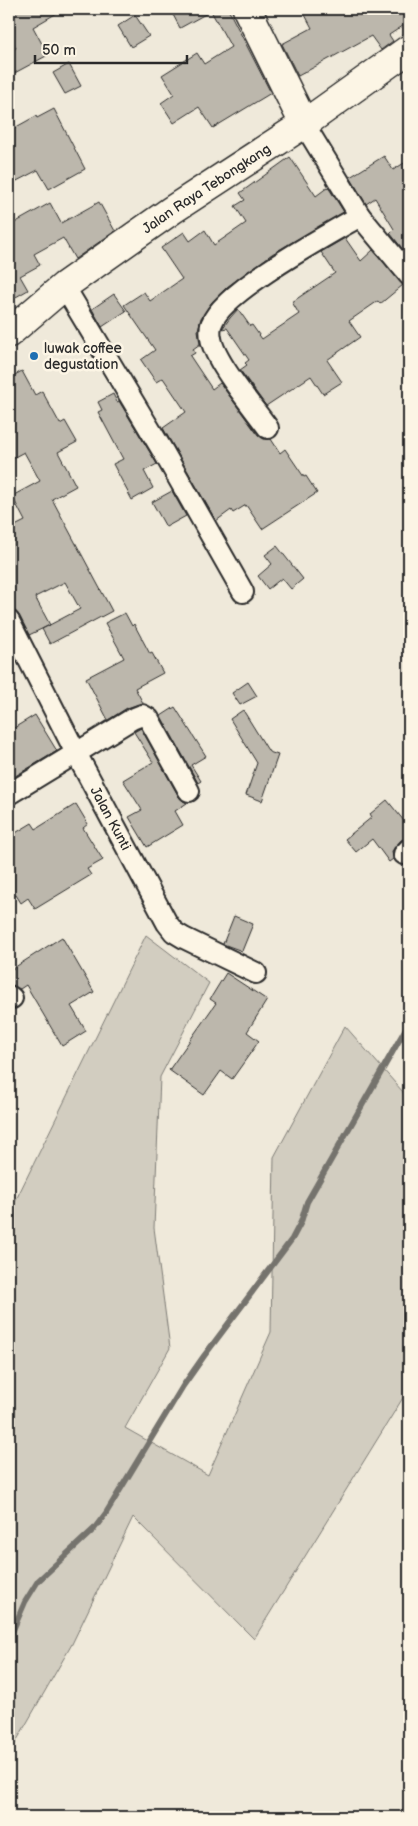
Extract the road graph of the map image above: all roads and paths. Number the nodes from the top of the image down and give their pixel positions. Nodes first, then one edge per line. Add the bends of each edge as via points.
1 (247, 9) edge
2 (409, 49) edge
3 (304, 124) junction
4 (360, 216) junction
5 (409, 275) edge
6 (64, 286) junction
7 (9, 333) edge
8 (268, 428) dead end
9 (243, 592) dead end
10 (9, 621) edge
11 (76, 753) junction
12 (189, 791) dead end
13 (9, 794) edge
14 (256, 973) dead end

1 - 3 main road
2 - 3 main road, Jalan Raya Tebongkang
3 - 4 street
3 - 6 main road, Jalan Raya Tebongkang via 172,210
4 - 5 street
4 - 8 street via 249,285 220,310 212,323 210,337 219,360
6 - 7 main road, Jalan Raya Tebongkang
6 - 9 street
10 - 11 street, Jalan Kunti
11 - 12 street via 132,719 146,716
11 - 13 street
11 - 14 street, Jalan Kunti via 174,932

